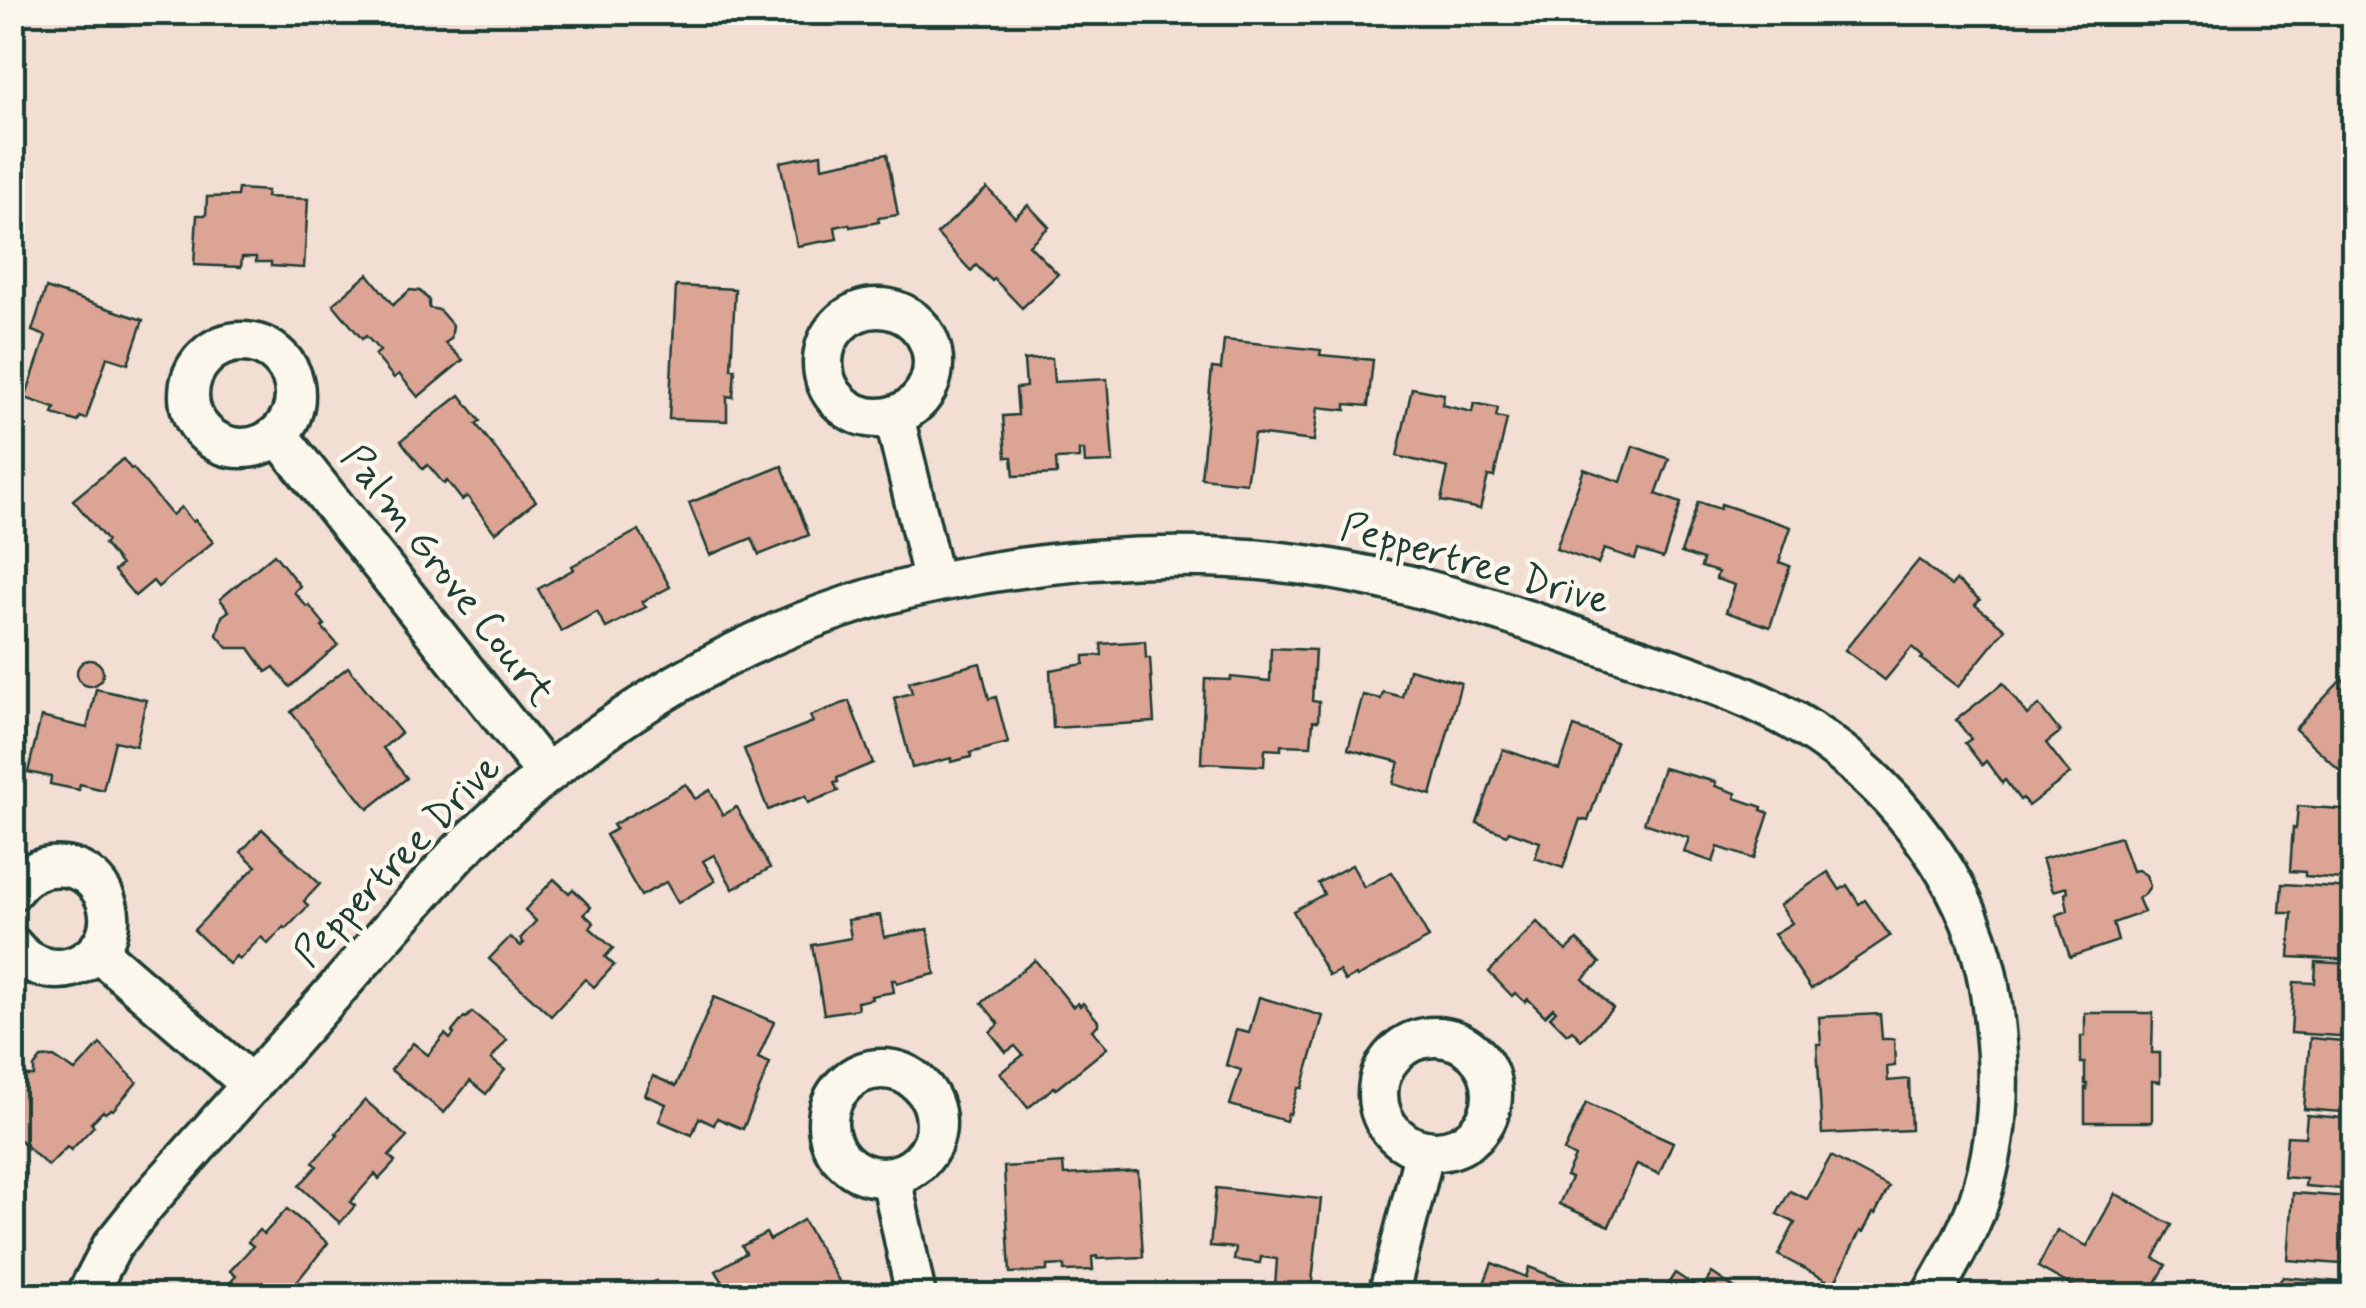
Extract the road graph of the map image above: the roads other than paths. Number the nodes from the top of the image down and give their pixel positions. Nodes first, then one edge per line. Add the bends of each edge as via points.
1 (894, 416) dead end
2 (278, 434) dead end
3 (934, 582) junction
4 (546, 773) junction
5 (12, 891) edge
6 (12, 945) edge
7 (97, 951) junction
8 (252, 1085) junction
9 (1425, 1150) dead end
10 (891, 1177) dead end
11 (86, 1296) edge
12 (916, 1296) edge
13 (1388, 1296) edge
14 (1932, 1296) edge

1 - 3 street
2 - 4 street, Palm Grove Court
3 - 4 street, Peppertree Drive via 768,636 689,676
3 - 14 street, Peppertree Drive via 1133,556 1323,567 1489,606 1727,690 1824,740 1908,817 1944,868 1986,968 1998,1085 1992,1144 1979,1201
4 - 8 street, Peppertree Drive via 456,855
5 - 7 street via 36,870 54,866 87,875 107,903 106,937
6 - 7 street via 36,966 52,970 69,969
7 - 8 street
8 - 11 street, Peppertree Drive via 112,1246
9 - 13 street
10 - 12 street

